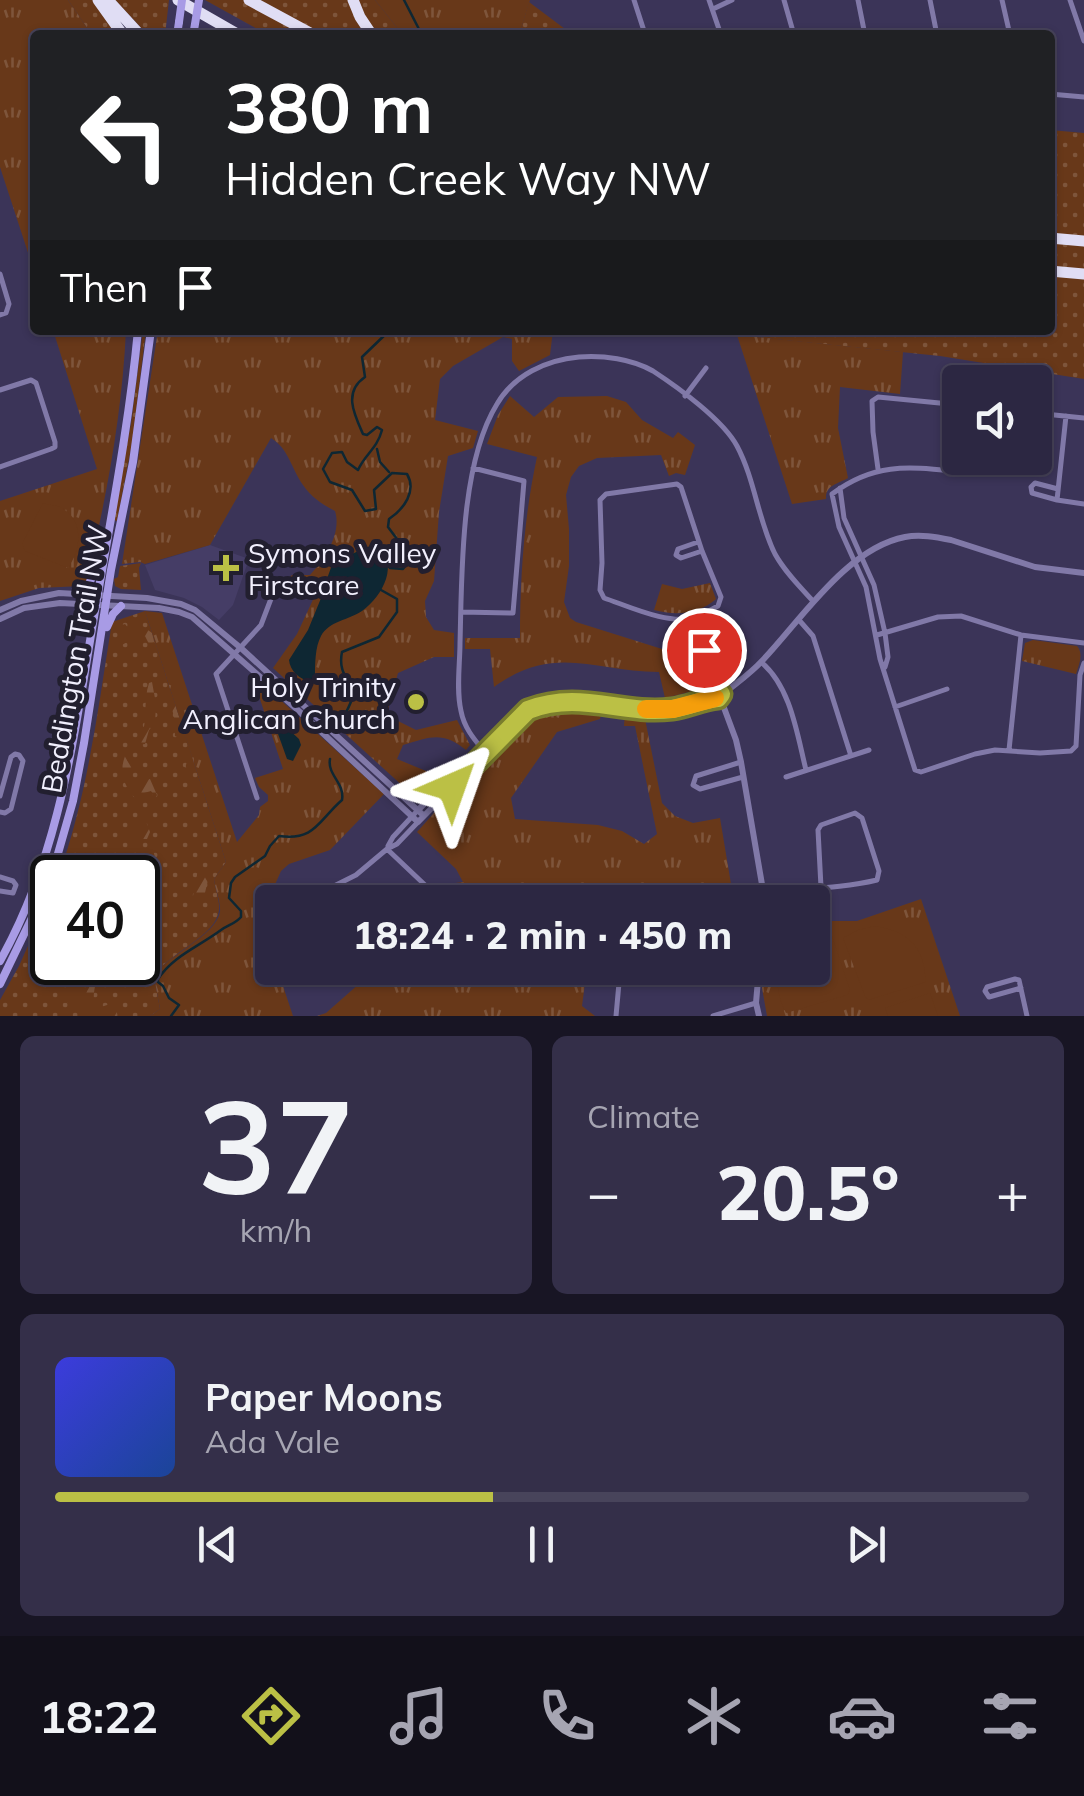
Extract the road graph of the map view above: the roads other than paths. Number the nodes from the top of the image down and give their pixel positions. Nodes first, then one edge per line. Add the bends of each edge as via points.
1 (98, 0) edge
2 (108, 0) edge
3 (180, 0) edge
4 (198, 0) edge
5 (249, 0) edge
6 (353, 0) edge
7 (634, 0) edge
8 (709, 0) edge
9 (732, 0) edge
10 (784, 0) edge
11 (858, 0) edge
12 (930, 0) edge
13 (1002, 0) edge
14 (1070, 0) edge
15 (713, 10) junction
16 (119, 30) edge
17 (135, 30) edge
18 (178, 30) edge
19 (194, 30) edge
20 (231, 30) edge
21 (305, 30) edge
22 (368, 30) edge
23 (643, 30) edge
24 (719, 30) edge
25 (793, 30) edge
26 (864, 30) edge
27 (937, 30) edge
28 (1009, 30) edge
29 (1084, 41) edge
30 (1055, 94) edge
31 (1084, 97) edge
32 (1055, 238) edge
33 (1084, 241) edge
34 (1055, 271) edge
35 (0, 274) edge
36 (1084, 274) edge
37 (0, 315) edge
38 (137, 335) edge
39 (151, 335) edge
40 (706, 368) dead end
41 (0, 390) edge
42 (685, 396) junction
43 (942, 403) edge
44 (1052, 415) edge
45 (1066, 416) junction
46 (1084, 418) edge
47 (0, 467) edge
48 (473, 468) junction
49 (878, 469) junction
50 (942, 470) edge
51 (1058, 489) junction
52 (1057, 500) junction
53 (1084, 504) edge
54 (698, 542) junction
55 (702, 551) junction
56 (857, 560) junction
57 (103, 564) junction
58 (1084, 573) edge
59 (278, 583) dead end
60 (84, 594) junction
61 (102, 600) junction
62 (813, 602) junction
63 (121, 606) junction
64 (0, 610) edge
65 (461, 612) junction
66 (194, 614) junction
67 (693, 618) junction
68 (798, 618) junction
69 (0, 619) edge
70 (685, 619) junction
71 (881, 634) junction
72 (102, 635) junction
73 (1020, 635) junction
74 (1084, 643) edge
75 (239, 652) junction
76 (761, 662) junction
77 (1084, 662) edge
78 (1082, 681) edge
79 (947, 689) dead end
80 (717, 695) junction
81 (895, 707) junction
82 (483, 749) junction
83 (868, 750) dead end
84 (1009, 750) junction
85 (851, 756) junction
86 (741, 762) junction
87 (435, 770) dead end
88 (806, 770) junction
89 (743, 776) junction
90 (786, 777) dead end
91 (450, 785) junction
92 (0, 796) edge
93 (258, 798) dead end
94 (0, 812) edge
95 (418, 816) junction
96 (387, 849) junction
97 (0, 877) edge
98 (336, 885) edge
99 (424, 885) edge
100 (763, 885) edge
101 (821, 886) joint
102 (0, 891) edge
103 (0, 962) edge
104 (0, 984) edge
105 (619, 985) edge
106 (758, 985) edge
107 (1021, 988) junction
108 (756, 1003) junction
109 (616, 1016) edge
110 (713, 1016) edge
111 (758, 1016) edge
112 (1027, 1016) edge

1 - 16 highway
2 - 17 highway
3 - 18 main road, bridge
3 - 20 highway
4 - 19 main road, bridge
5 - 21 highway
6 - 22 highway
7 - 23 street
8 - 15 street
9 - 15 street
10 - 25 street
11 - 26 street
12 - 27 street
13 - 28 street
14 - 29 street
15 - 24 street
30 - 31 street
32 - 33 highway
34 - 36 highway
35 - 37 street via 9,309
38 - 57 main road, Beddington Trail NW
39 - 61 main road, Beddington Trail NW via 134,462
40 - 42 street
41 - 47 street via 36,383 55,442 52,450
42 - 48 street via 653,372 619,359 546,363 498,402
42 - 62 street via 716,419 738,448 772,546
43 - 49 street via 872,401
44 - 45 street
45 - 46 street
45 - 51 street
48 - 65 street
48 - 65 street via 524,481 512,613
49 - 50 street
49 - 56 street via 840,488
51 - 52 street
51 - 52 street via 1031,487
52 - 53 street
54 - 55 street
54 - 55 street via 676,554
54 - 70 street via 677,484 600,500 604,598
55 - 67 street via 721,597 718,606
56 - 58 street via 879,545 923,536 1035,567
56 - 62 street
56 - 71 street via 874,585
57 - 60 main road
57 - 61 main road, Beddington Trail NW
59 - 75 street via 261,625
60 - 61 street
60 - 64 street via 42,595
61 - 63 street
61 - 66 street via 165,600
61 - 69 street via 46,603
61 - 72 main road, Beddington Trail NW
61 - 103 main road, Beddington Trail NW via 56,821
62 - 68 street
63 - 66 street
63 - 72 main road
65 - 82 street via 461,712
66 - 75 street
67 - 70 street
67 - 80 street
68 - 76 street
68 - 85 street via 813,636
70 - 80 street
71 - 73 street via 962,616
71 - 81 street via 880,659
72 - 104 main road, Beddington Trail NW via 63,836
73 - 74 street
73 - 84 street
75 - 93 street via 216,674
75 - 95 street
76 - 80 street
76 - 88 street via 782,690
77 - 78 street
78 - 84 street via 1071,751
79 - 81 street
80 - 82 street via 673,709 560,701 511,718
80 - 86 street
81 - 84 street via 920,772
82 - 91 street
83 - 85 street
85 - 88 street
86 - 89 street
86 - 89 street via 696,776 693,785 700,790
87 - 91 street
88 - 90 street
89 - 100 street
91 - 95 street
92 - 94 street via 11,756 20,755 11,809
95 - 96 street
96 - 98 street
96 - 99 street
97 - 102 street via 16,885 13,893
101 - 101 street via 877,880 855,812 820,824
105 - 109 street
106 - 108 street
107 - 107 street via 1015,978 985,991 989,998
107 - 112 street
108 - 110 street
108 - 111 street

